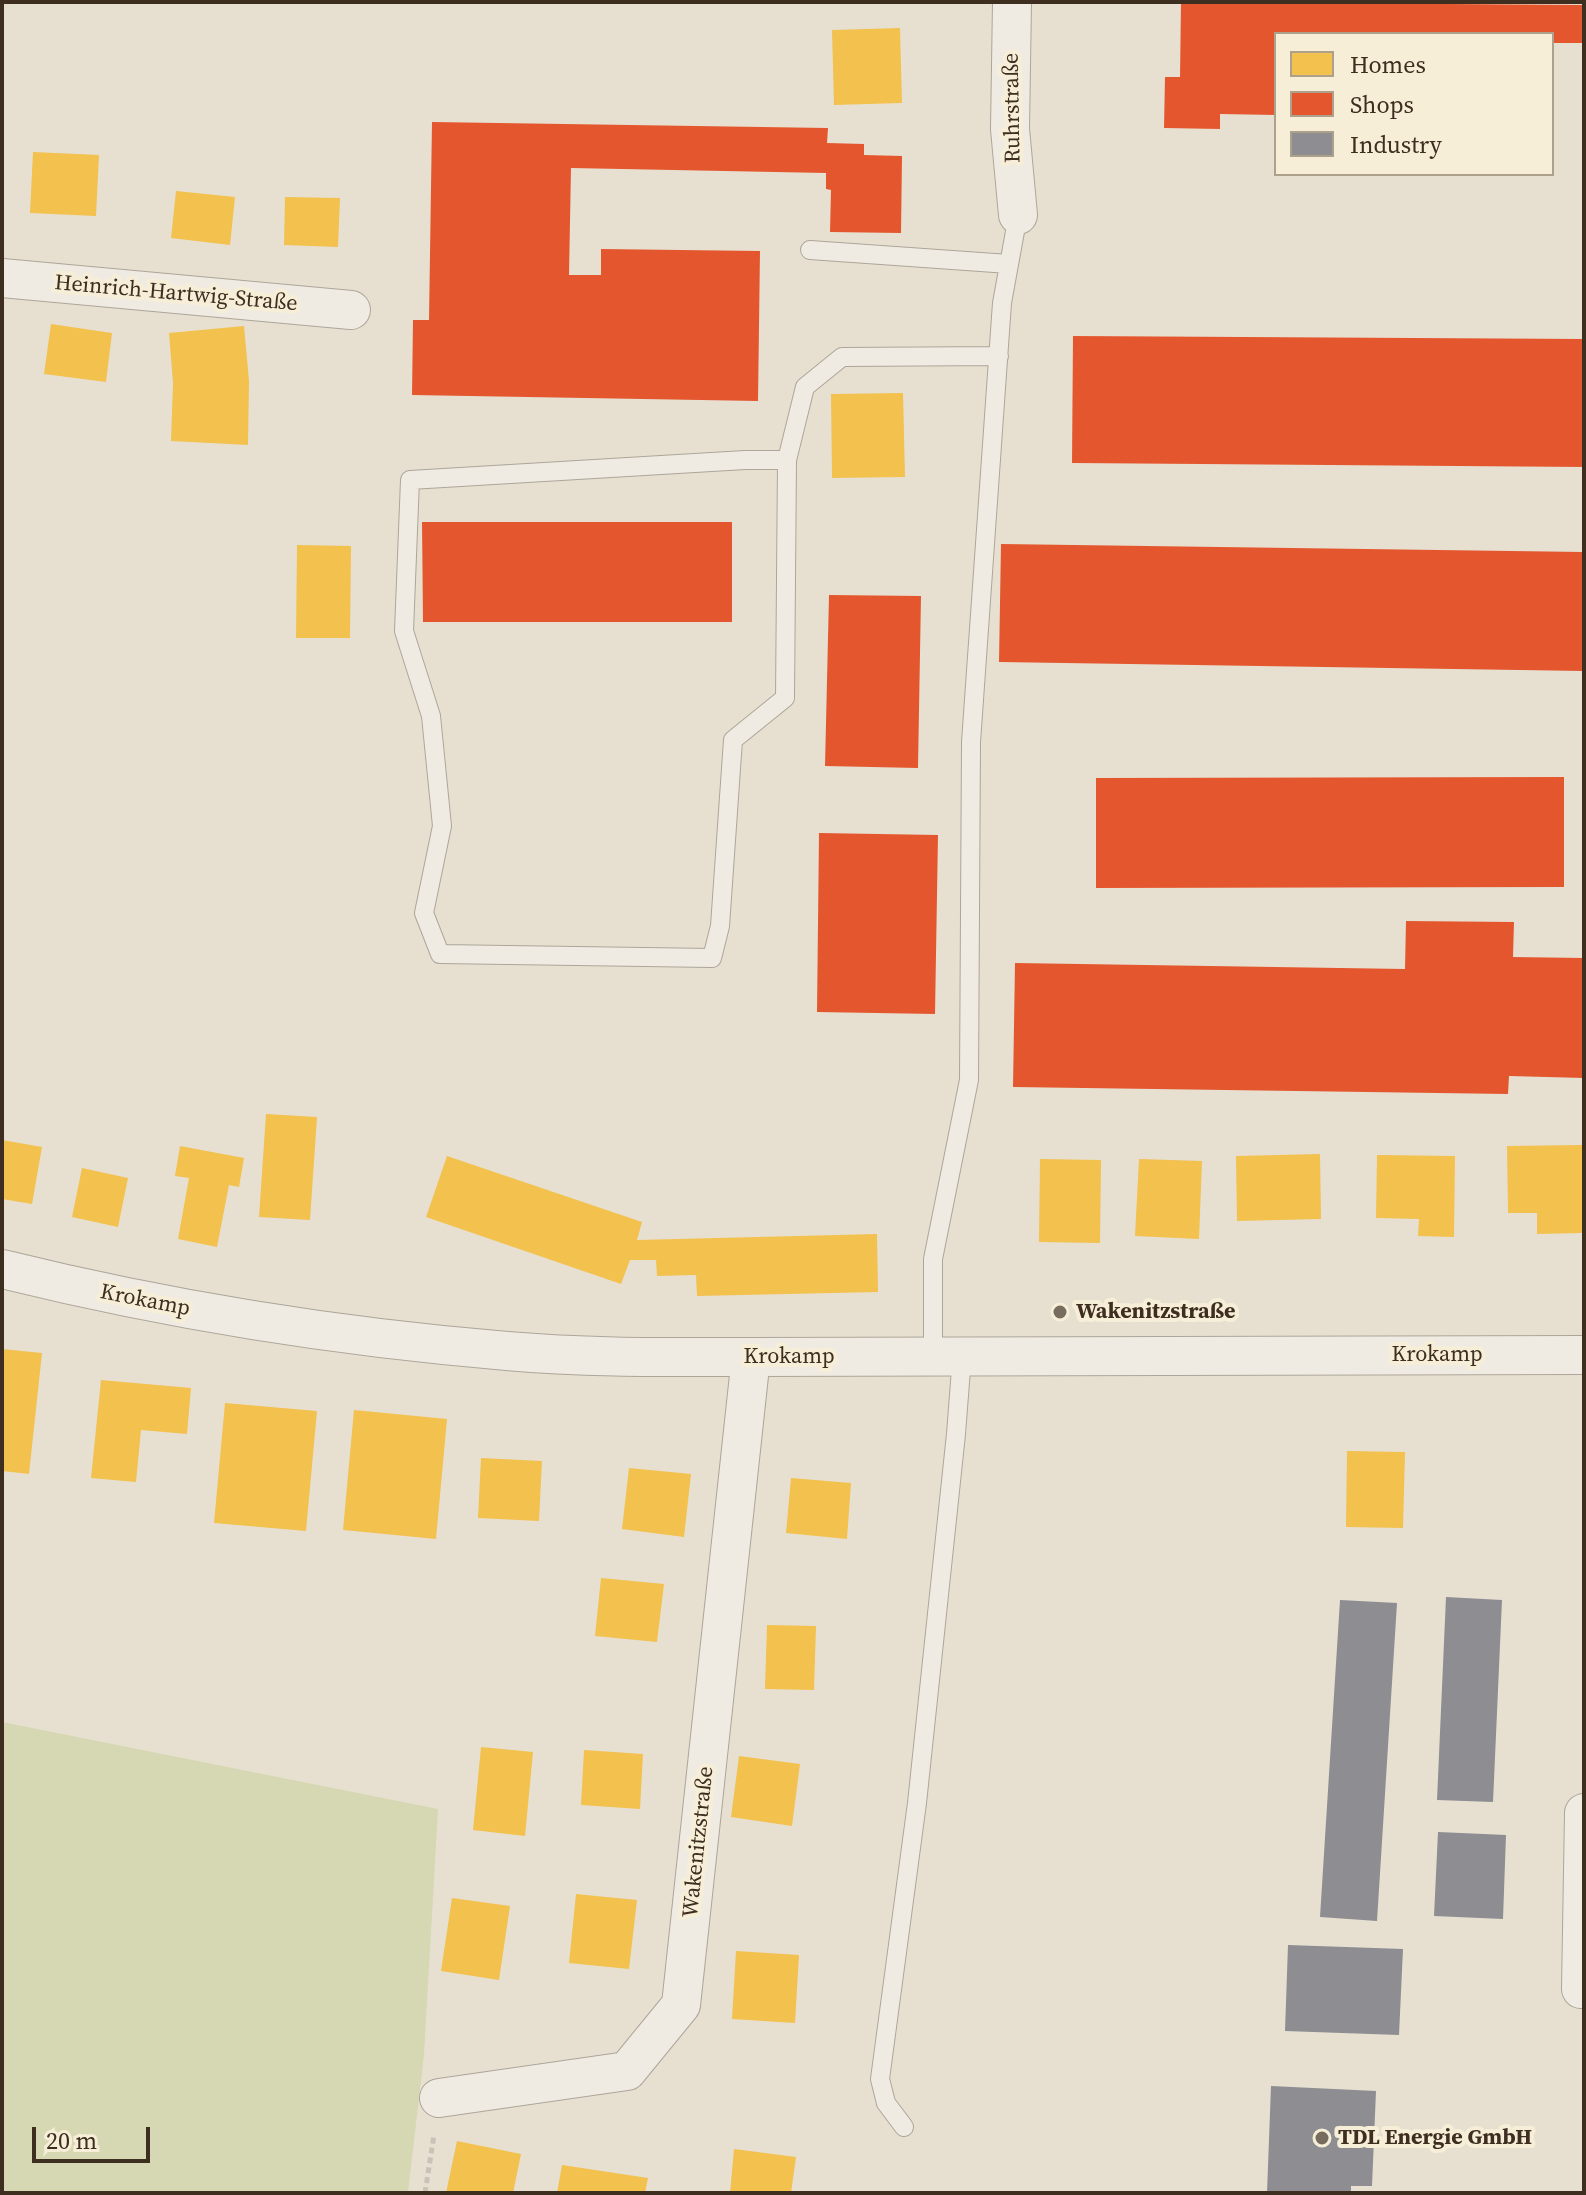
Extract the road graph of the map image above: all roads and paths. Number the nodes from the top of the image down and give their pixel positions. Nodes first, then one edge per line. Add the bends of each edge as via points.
1 (1012, 2) edge
2 (1018, 215) joint
3 (810, 250) dead end
4 (1009, 264) junction
5 (2, 278) edge
6 (351, 310) dead end
7 (999, 356) junction
8 (787, 460) junction
9 (2, 1269) edge
10 (1584, 1355) edge
11 (947, 1356) junction
12 (751, 1357) junction
13 (1584, 1813) edge
14 (1581, 1989) dead end
15 (439, 2098) joint
16 (904, 2127) dead end
17 (425, 2193) edge

1 - 2 street, Ruhrstraße via 1010,129
2 - 4 lane
3 - 4 lane
4 - 7 lane
5 - 6 street, Heinrich-Hartwig-Straße
7 - 8 lane via 842,357 805,387
7 - 11 lane via 971,742 969,1080 933,1259
8 - 8 lane via 410,480 404,631 431,716 442,826 424,913 440,954 712,958 720,926 733,740 785,698
9 - 12 street, Krokamp via 170,1306 395,1340 510,1351
10 - 11 street, Krokamp
11 - 12 street, Krokamp
11 - 16 lane via 956,1434 919,1787 880,2079 886,2103
12 - 15 street, Wakenitzstraße via 681,2005 627,2071
13 - 14 street
15 - 17 path

